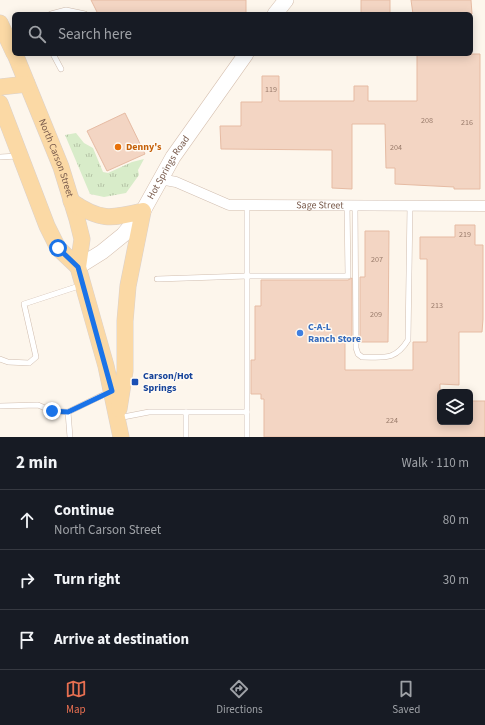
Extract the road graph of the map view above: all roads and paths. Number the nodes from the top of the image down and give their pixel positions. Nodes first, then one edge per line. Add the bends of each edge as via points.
1 (286, 0) edge
2 (58, 12) edge
3 (76, 12) edge
4 (277, 12) edge
5 (0, 23) edge
6 (12, 49) edge
7 (15, 56) edge
8 (54, 56) edge
9 (245, 56) edge
10 (60, 69) dead end
11 (27, 84) junction
12 (0, 87) edge
13 (0, 103) edge
14 (21, 155) junction
15 (0, 157) edge
16 (160, 178) junction
17 (71, 200) junction
18 (247, 205) junction
19 (351, 205) junction
20 (410, 206) junction
21 (485, 206) edge
22 (143, 211) junction
23 (78, 267) junction
24 (247, 276) junction
25 (157, 279) dead end
26 (83, 285) junction
27 (0, 359) edge
28 (112, 391) junction
29 (0, 406) edge
30 (68, 412) junction
31 (186, 412) junction
32 (247, 412) junction
33 (118, 418) junction
34 (70, 437) edge
35 (121, 437) edge
36 (186, 437) edge
37 (247, 437) edge

1 - 4 street
2 - 3 lane
5 - 6 main road, North Carson Street
7 - 11 main road, North Carson Street
8 - 10 lane
9 - 16 street, Hot Springs Road
11 - 12 main road
11 - 17 main road, North Carson Street
13 - 14 main road
14 - 15 lane
14 - 23 main road via 47,226 58,248
16 - 18 street, Sage Street via 176,182 229,205
16 - 22 street, Hot Springs Road
17 - 22 main road via 98,216 117,217
17 - 23 main road, North Carson Street via 82,239
18 - 19 street, Sage Street
18 - 24 lane
19 - 20 street, Sage Street
19 - 20 lane via 356,348 362,357 392,357 401,351 408,340
19 - 24 lane via 348,276
20 - 21 street, Sage Street
22 - 23 street, Hot Springs Road via 124,234
22 - 33 main road via 128,286 125,371
23 - 26 main road, North Carson Street
24 - 25 lane
24 - 32 lane
26 - 27 lane via 24,304 36,357 29,363
26 - 28 main road, North Carson Street
28 - 30 lane
28 - 33 main road, North Carson Street
29 - 30 lane via 38,405 52,411
30 - 34 lane
31 - 32 lane
31 - 33 lane via 149,412
31 - 36 lane
32 - 37 lane
33 - 35 main road, North Carson Street

